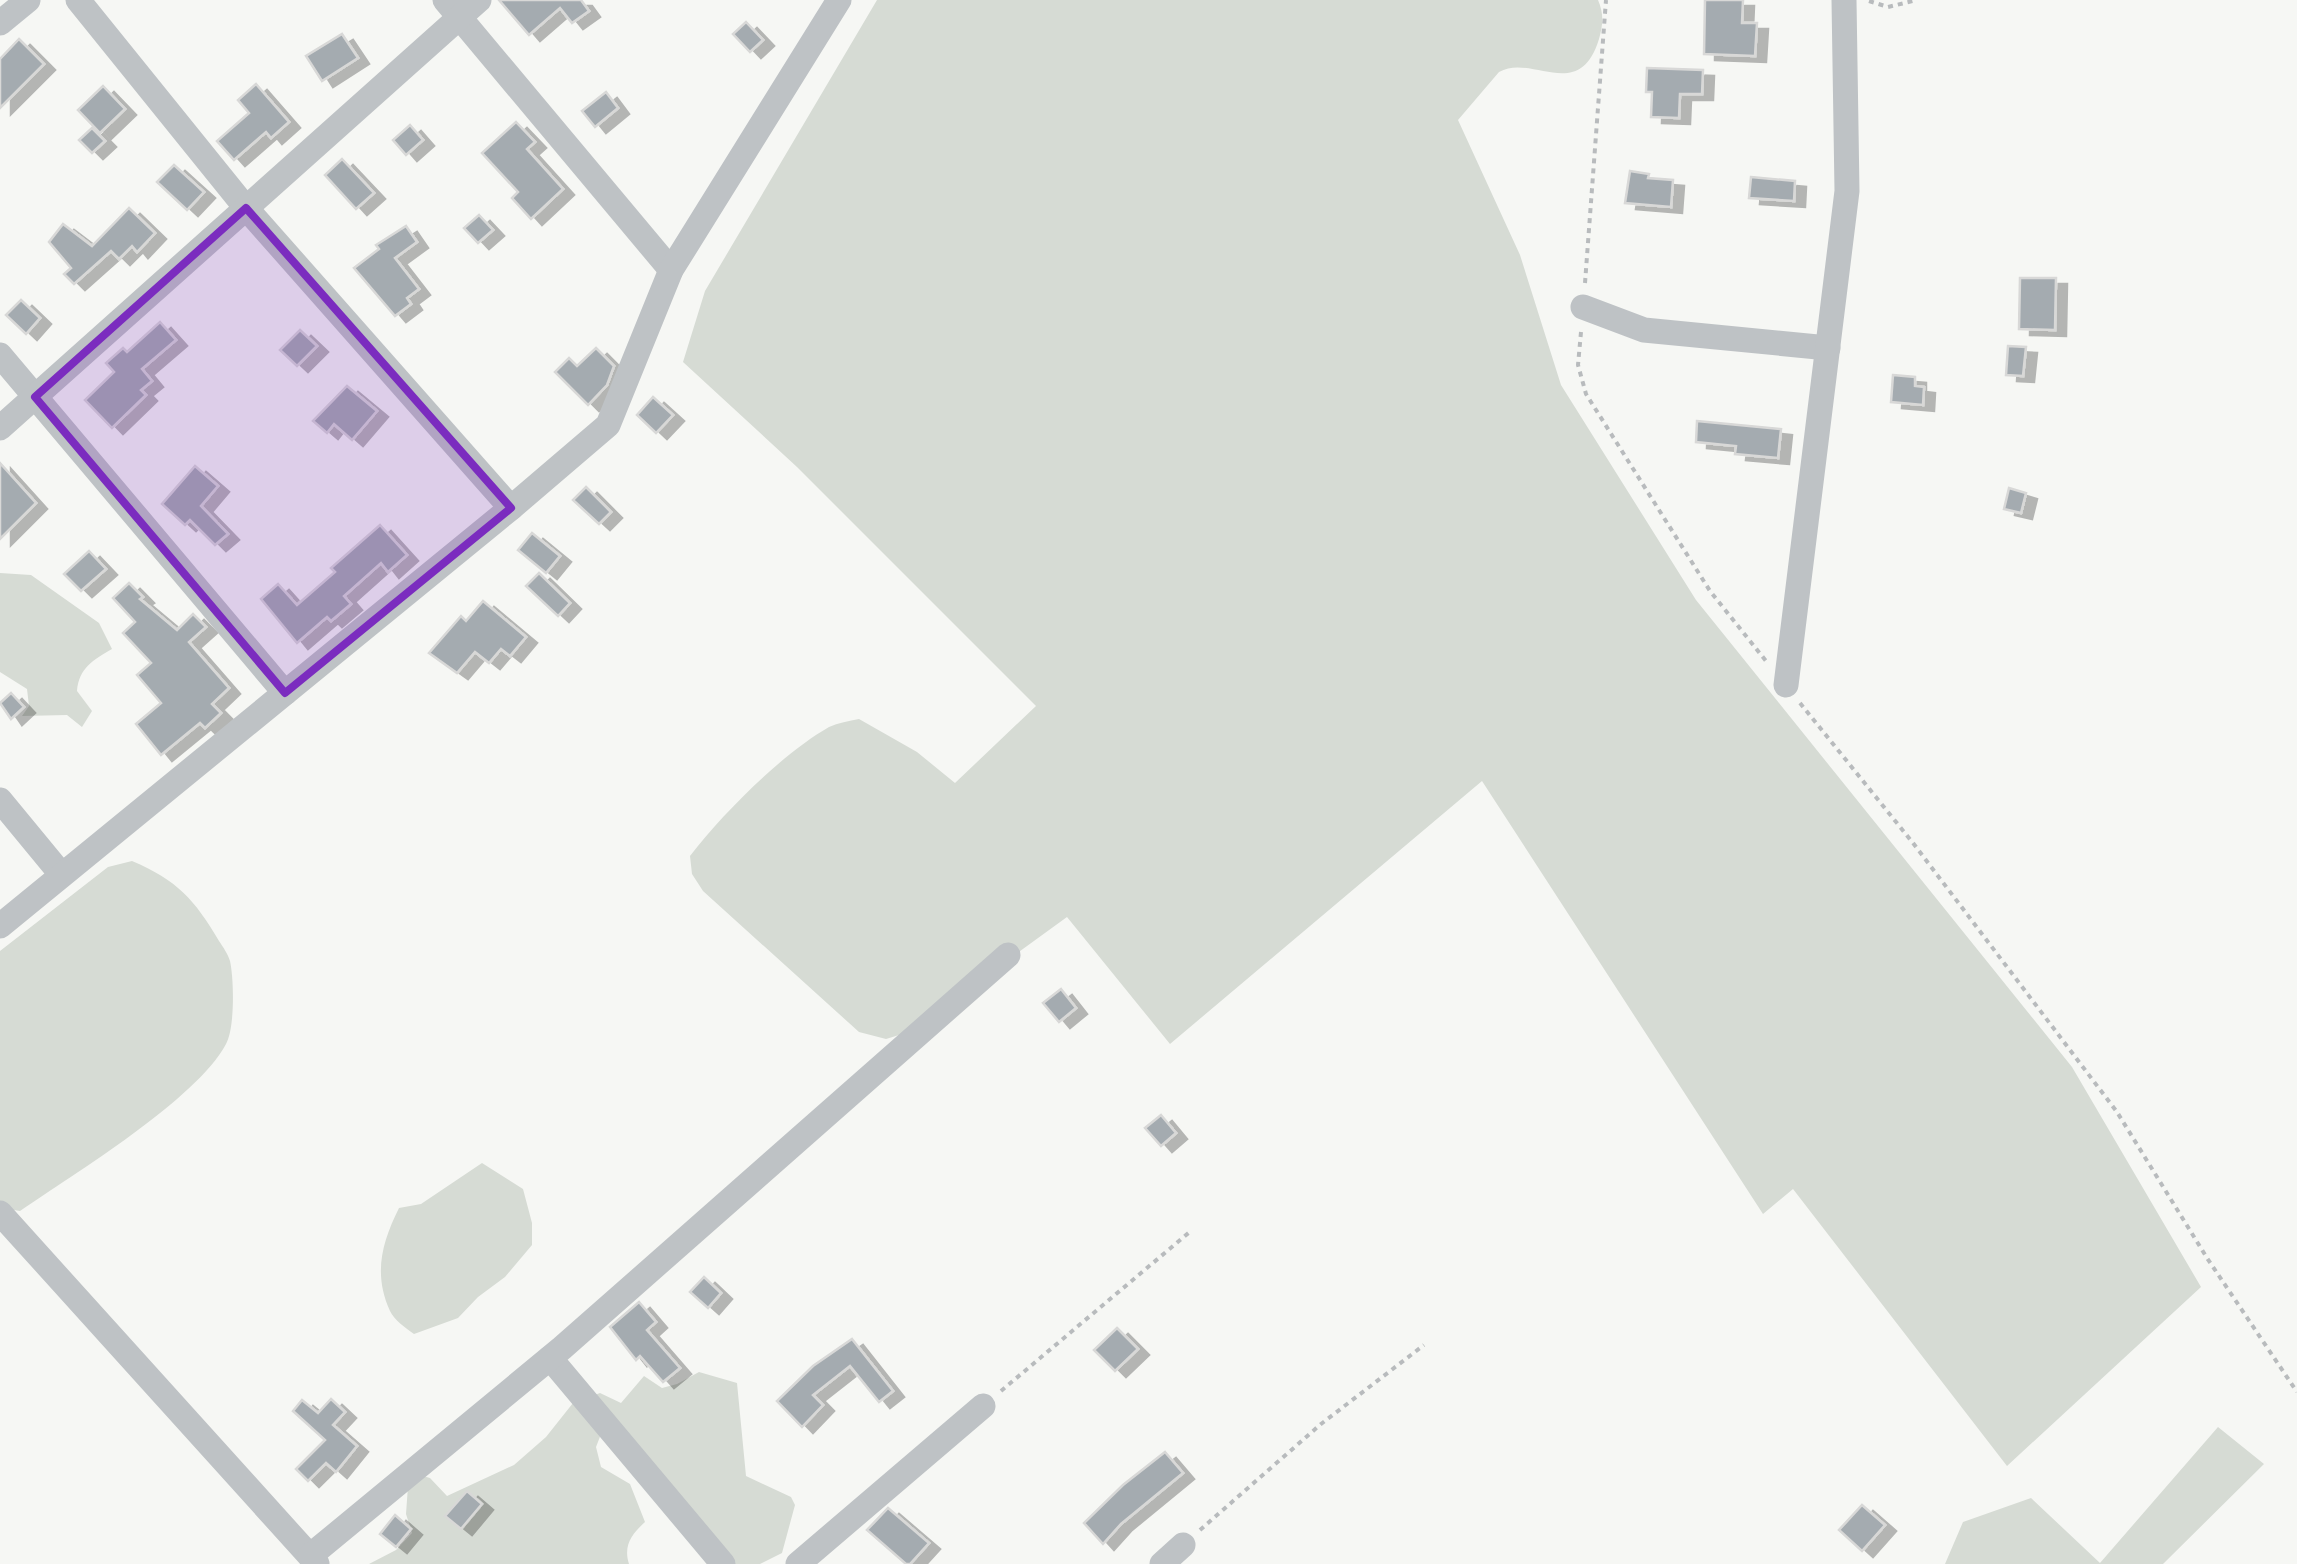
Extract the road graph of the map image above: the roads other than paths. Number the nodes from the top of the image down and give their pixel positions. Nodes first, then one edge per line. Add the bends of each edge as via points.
1 (28, 0) edge
2 (78, 0) edge
3 (839, 0) edge
4 (1844, 0) edge
5 (461, 6) edge
6 (0, 23) edge
7 (246, 208) junction
8 (671, 270) junction
9 (1583, 307) road end
10 (1828, 348) junction
11 (0, 355) edge
12 (35, 397) junction
13 (0, 428) edge
14 (511, 508) junction
15 (1786, 685) road end
16 (285, 693) junction
17 (0, 800) edge
18 (62, 874) junction
19 (0, 926) edge
20 (1008, 955) dead end
21 (0, 1213) edge
22 (550, 1358) junction
23 (983, 1406) road end
24 (1184, 1544) road end
25 (314, 1560) edge
26 (723, 1564) edge
27 (798, 1564) edge
28 (1162, 1564) edge

1 - 6 street
2 - 7 street
3 - 8 street
4 - 10 street via 1847,191
5 - 7 street
5 - 8 street
7 - 12 street
7 - 14 street
8 - 14 street via 608,425
9 - 10 street via 1644,330
10 - 15 street
11 - 12 street
12 - 13 street
12 - 16 street
14 - 16 street
16 - 18 street
17 - 18 street
18 - 19 street
20 - 22 street
21 - 25 street
22 - 25 street
22 - 26 street
23 - 27 street
24 - 28 street

